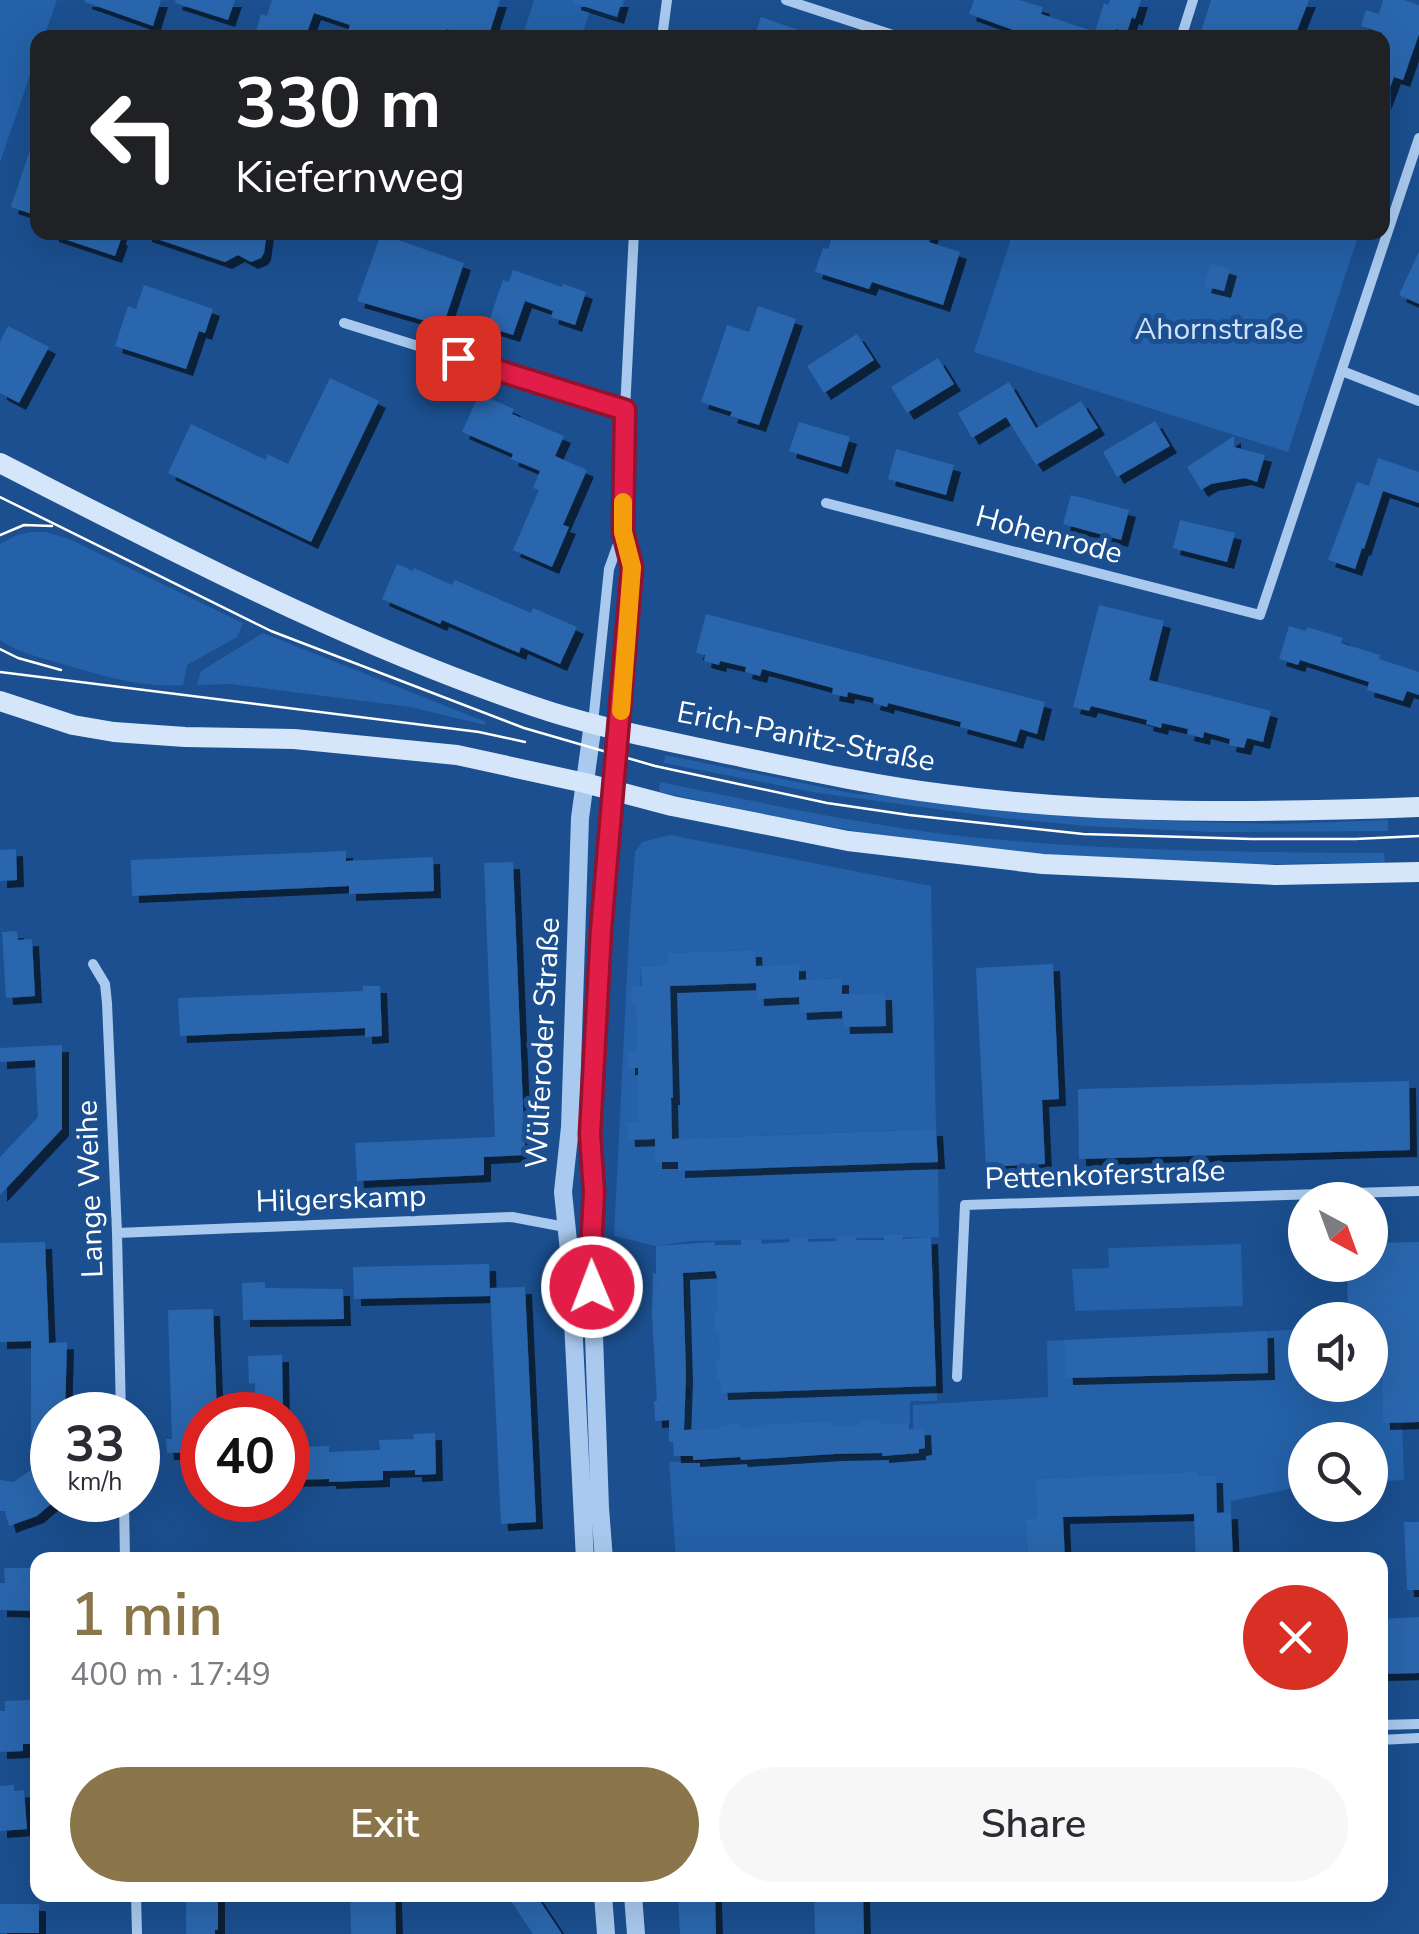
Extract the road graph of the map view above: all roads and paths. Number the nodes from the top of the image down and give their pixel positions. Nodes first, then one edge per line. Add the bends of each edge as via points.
1 (668, 0) edge
2 (786, 0) edge
3 (1194, 0) edge
4 (663, 30) edge
5 (878, 30) edge
6 (1184, 30) edge
7 (1419, 138) edge
8 (1390, 226) edge
9 (634, 240) edge
10 (1385, 240) edge
11 (344, 323) dead end
12 (1342, 371) junction
13 (1419, 401) edge
14 (625, 410) junction
15 (0, 463) edge
16 (826, 503) dead end
17 (623, 532) junction
18 (0, 701) edge
19 (593, 723) junction
20 (620, 731) junction
21 (585, 783) junction
22 (613, 790) junction
23 (1419, 807) edge
24 (1419, 872) edge
25 (93, 964) dead end
26 (1419, 1191) edge
27 (566, 1227) junction
28 (118, 1233) junction
29 (958, 1376) dead end
30 (121, 1392) edge
31 (125, 1522) edge
32 (126, 1552) edge
33 (585, 1552) edge
34 (603, 1552) edge
35 (1419, 1724) edge
36 (1388, 1725) edge
37 (1419, 1738) edge
38 (1388, 1740) edge
39 (136, 1902) edge
40 (604, 1902) edge
41 (633, 1902) edge
42 (137, 1934) edge
43 (606, 1934) edge
44 (636, 1934) edge

1 - 4 street
2 - 5 street
3 - 6 street
7 - 8 street
9 - 14 street, Wülferoder Straße
10 - 12 street
11 - 14 street
12 - 13 street
12 - 16 street, Hohenrode via 1260,615
14 - 17 street, Wülferoder Straße
15 - 19 main road, Erich-Panitz-Straße via 336,629
17 - 19 street, Wülferoder Straße via 609,568
17 - 20 street, Wülferoder Straße via 632,567
18 - 21 main road via 114,732 457,754
19 - 20 main road, Erich-Panitz-Straße
19 - 21 street, Wülferoder Straße
20 - 22 street, Wülferoder Straße
20 - 23 main road, Erich-Panitz-Straße via 948,795 1170,810
21 - 22 main road
21 - 27 street, Wülferoder Straße
22 - 24 main road via 848,841 1043,864 1276,874
22 - 34 street, Wülferoder Straße via 590,1134
25 - 28 street, Lange Weihe via 105,984
26 - 29 street, Pettenkoferstraße via 965,1205
27 - 28 street, Hilgerskamp via 512,1218
27 - 33 street, Wülferoder Straße
28 - 30 street, Lange Weihe
31 - 32 street
35 - 36 street
37 - 38 street
39 - 42 street
40 - 43 street
41 - 44 street

